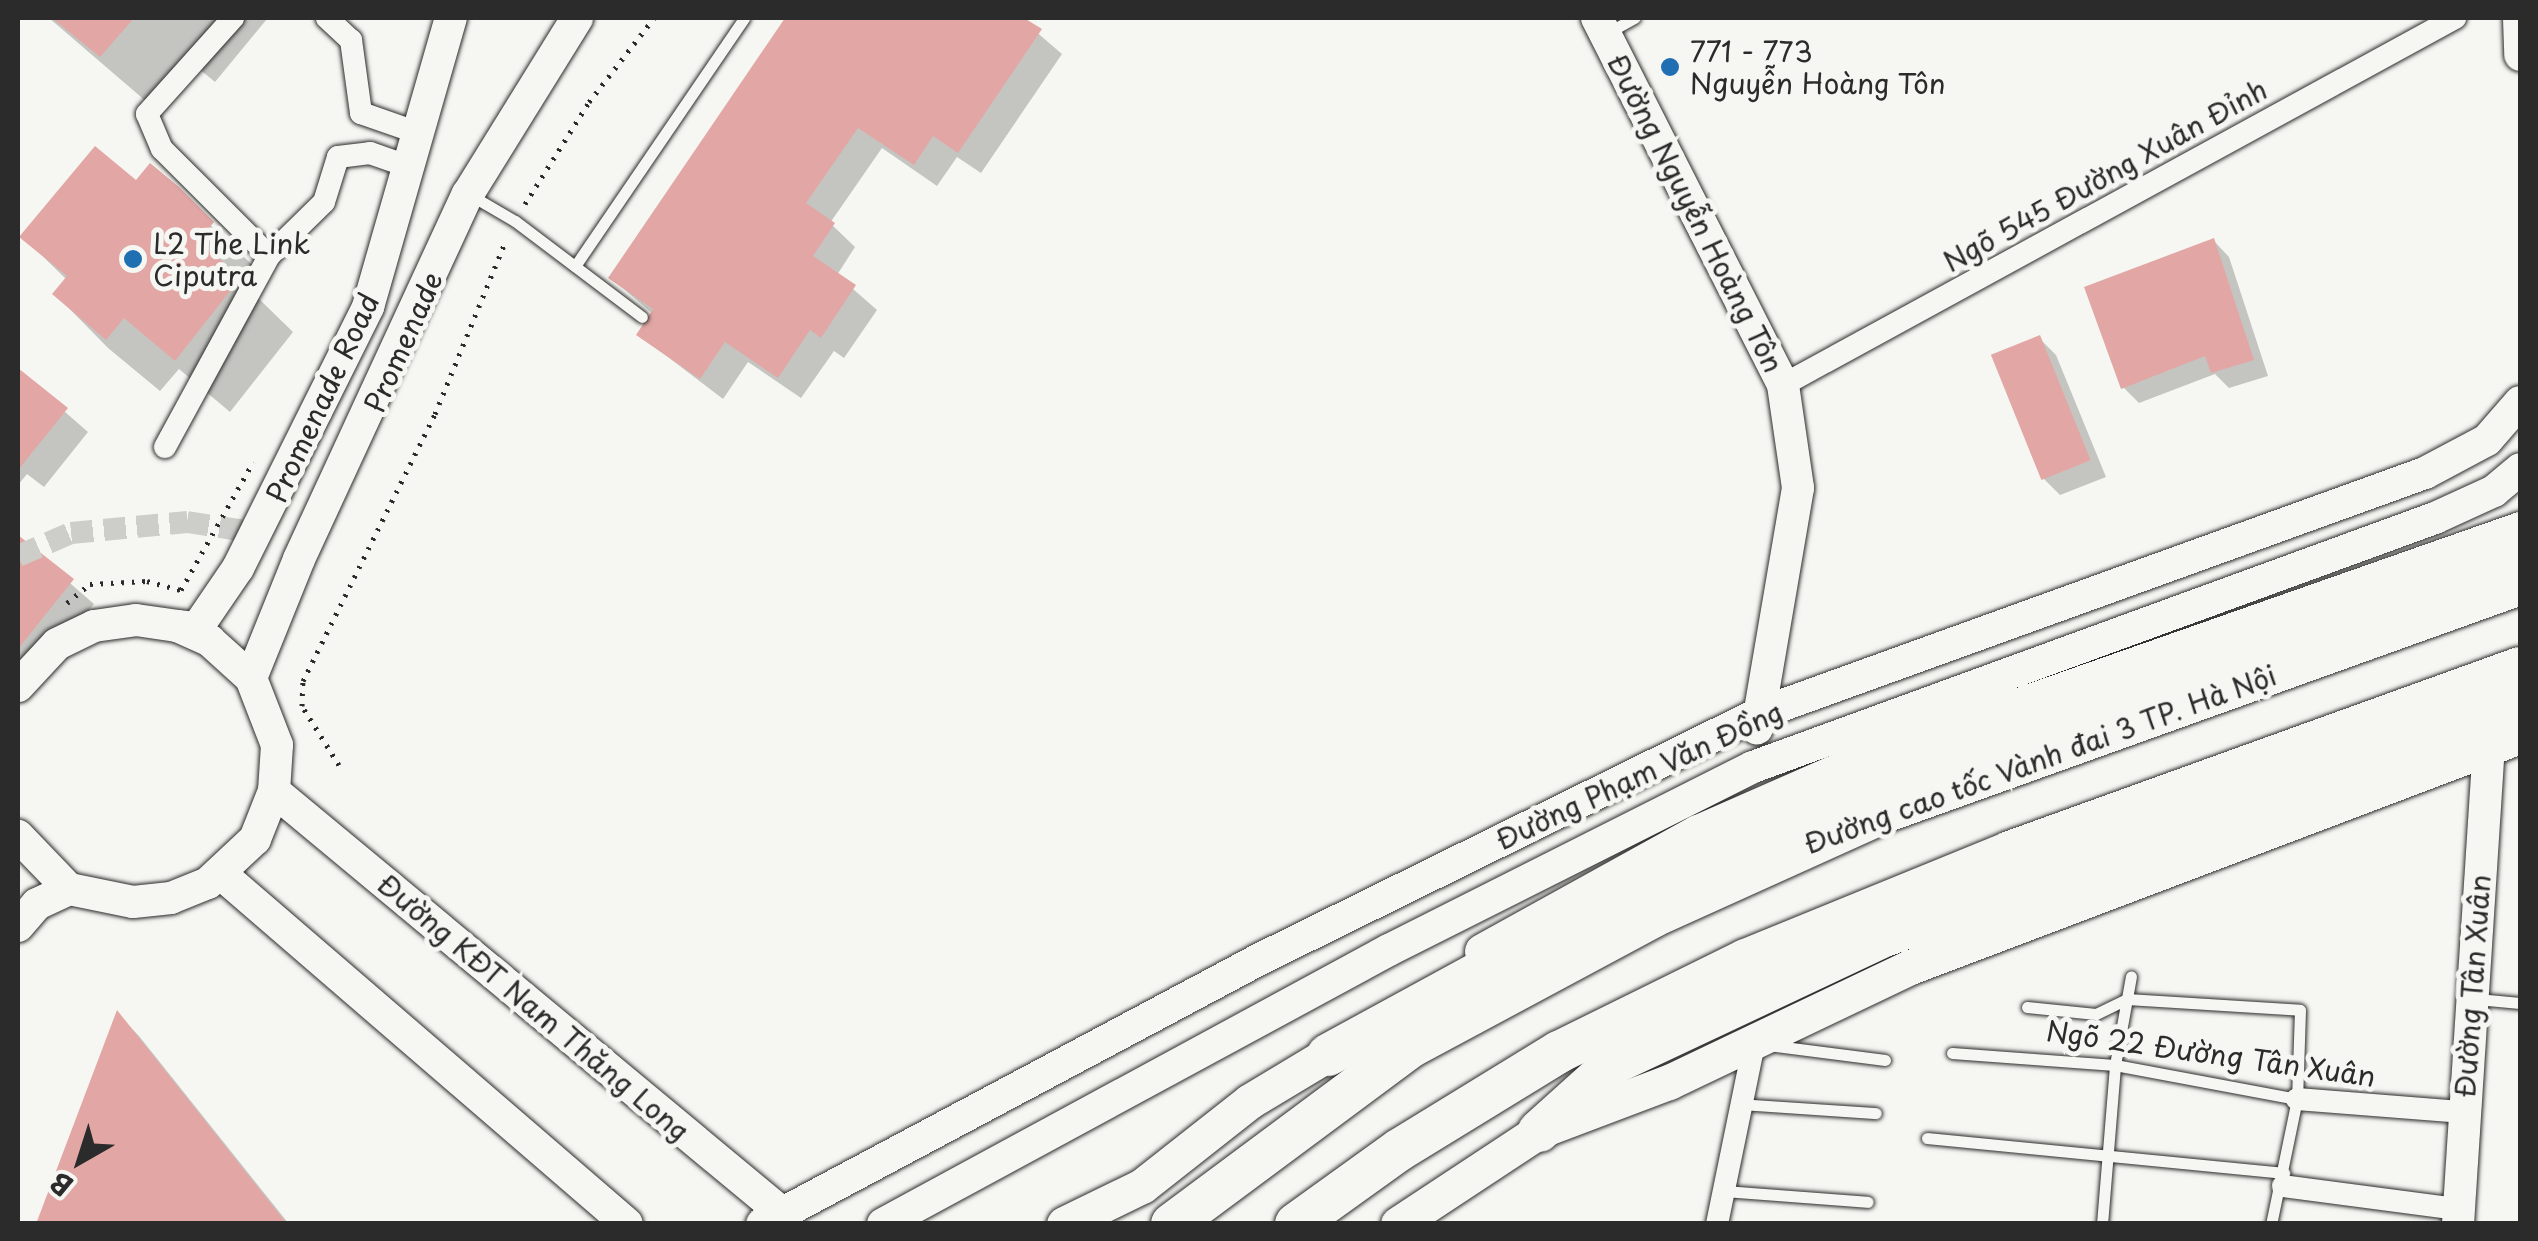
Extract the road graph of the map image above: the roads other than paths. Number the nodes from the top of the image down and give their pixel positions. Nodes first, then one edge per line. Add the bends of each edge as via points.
1 (233, 18) edge
2 (326, 18) edge
3 (451, 18) edge
4 (577, 18) edge
5 (744, 18) edge
6 (1634, 18) edge
7 (2455, 18) edge
8 (2519, 18) edge
9 (1601, 26) edge
10 (2520, 55) edge
11 (420, 134) junction
12 (410, 167) junction
13 (468, 194) junction
14 (270, 256) junction
15 (575, 266) junction
16 (642, 317) dead end
17 (1783, 385) junction
18 (2520, 402) edge
19 (165, 447) dead end
20 (2520, 469) edge
21 (2520, 529) edge
22 (2520, 550) edge
23 (2520, 574) edge
24 (2520, 584) edge
25 (177, 626) junction
26 (2520, 668) edge
27 (252, 678) junction
28 (18, 686) edge
29 (2520, 686) edge
30 (2520, 701) edge
31 (1758, 714) junction
32 (2504, 742) edge
33 (1753, 767) junction
34 (274, 791) junction
35 (18, 836) edge
36 (220, 874) junction
37 (69, 889) junction
38 (18, 926) edge
39 (2130, 976) dead end
40 (2473, 999) junction
41 (2126, 1000) junction
42 (2520, 1003) edge
43 (2027, 1007) dead end
44 (1754, 1043) junction
45 (1952, 1053) dead end
46 (1328, 1055) junction
47 (1884, 1060) dead end
48 (2115, 1065) junction
49 (2297, 1099) junction
50 (1739, 1104) junction
51 (2462, 1112) junction
52 (1876, 1113) dead end
53 (1539, 1131) junction
54 (1927, 1138) dead end
55 (2110, 1154) junction
56 (2283, 1180) junction
57 (1720, 1191) junction
58 (1868, 1202) dead end
59 (2458, 1216) edge
60 (779, 1220) edge
61 (627, 1224) edge
62 (883, 1224) edge
63 (1064, 1224) edge
64 (1172, 1224) edge
65 (1296, 1224) edge
66 (1398, 1224) edge
67 (1717, 1224) edge
68 (2102, 1224) edge
69 (2271, 1224) edge

1 - 14 street via 147,114 162,149
2 - 11 street via 351,40 361,113
3 - 11 street, Promenade Road
4 - 13 street, Promenade
5 - 15 lane
6 - 9 lane
7 - 17 street, Ngõ 545 Đường Xuân Đỉnh
8 - 10 street
9 - 17 street, Đường Nguyễn Hoàng Tôn
11 - 12 street, Promenade Road
12 - 14 street via 370,153 338,157 324,202
12 - 25 street, Promenade Road via 368,307 258,533 197,628
13 - 15 lane
13 - 27 street, Promenade via 299,559
14 - 19 street
15 - 16 lane
17 - 31 street, Đường Nguyễn Hoàng Tôn via 1798,488
18 - 31 street, Đường Phạm Văn Đồng via 2487,440 2424,474
20 - 33 street, Đường Phạm Văn Đồng via 2494,490 2435,518
21 - 46 main road via 1862,760 1698,832 1536,916
22 - 46 highway via 1870,781 1706,855
23 - 46 main road via 1876,804 1474,1000
24 - 64 highway, Đường cao tốc Vành đai 3 TP. Hà Nội via 1884,812 1654,916 1412,1046
25 - 27 street via 210,641
25 - 28 street via 136,620 94,626 57,644
26 - 65 highway via 2010,852 1746,960 1559,1052 1399,1150
27 - 34 street via 277,745
29 - 53 main road via 1860,932 1601,1054
30 - 53 highway via 1879,938 1616,1062
31 - 33 street, Đường Nguyễn Hoàng Tôn
31 - 60 street, Đường Phạm Văn Đồng via 1260,959
32 - 40 street, Đường Tân Xuân
32 - 44 main road via 1910,967
33 - 62 street, Đường Phạm Văn Đồng via 1389,950
34 - 36 street via 255,839
34 - 60 street, Đường KĐT Nam Thăng Long
35 - 37 street
36 - 37 street via 172,898 133,902
36 - 61 street
37 - 38 street via 37,904
39 - 41 lane
40 - 42 lane
40 - 51 street, Đường Tân Xuân
41 - 43 lane via 2096,1014
41 - 48 lane
41 - 49 lane via 2300,1010
44 - 47 lane
44 - 50 street
44 - 53 main road
45 - 48 lane, Ngõ 22 Đường Tân Xuân
46 - 63 main road via 1250,1101 1142,1186
48 - 49 lane, Ngõ 22 Đường Tân Xuân
48 - 55 lane
49 - 51 street, Ngõ 22 Đường Tân Xuân
49 - 56 lane
50 - 52 lane
50 - 57 street
51 - 59 street, Đường Tân Xuân
53 - 66 main road
54 - 55 lane
55 - 56 lane
55 - 68 lane
56 - 59 street
56 - 69 lane
57 - 58 lane
57 - 67 street

